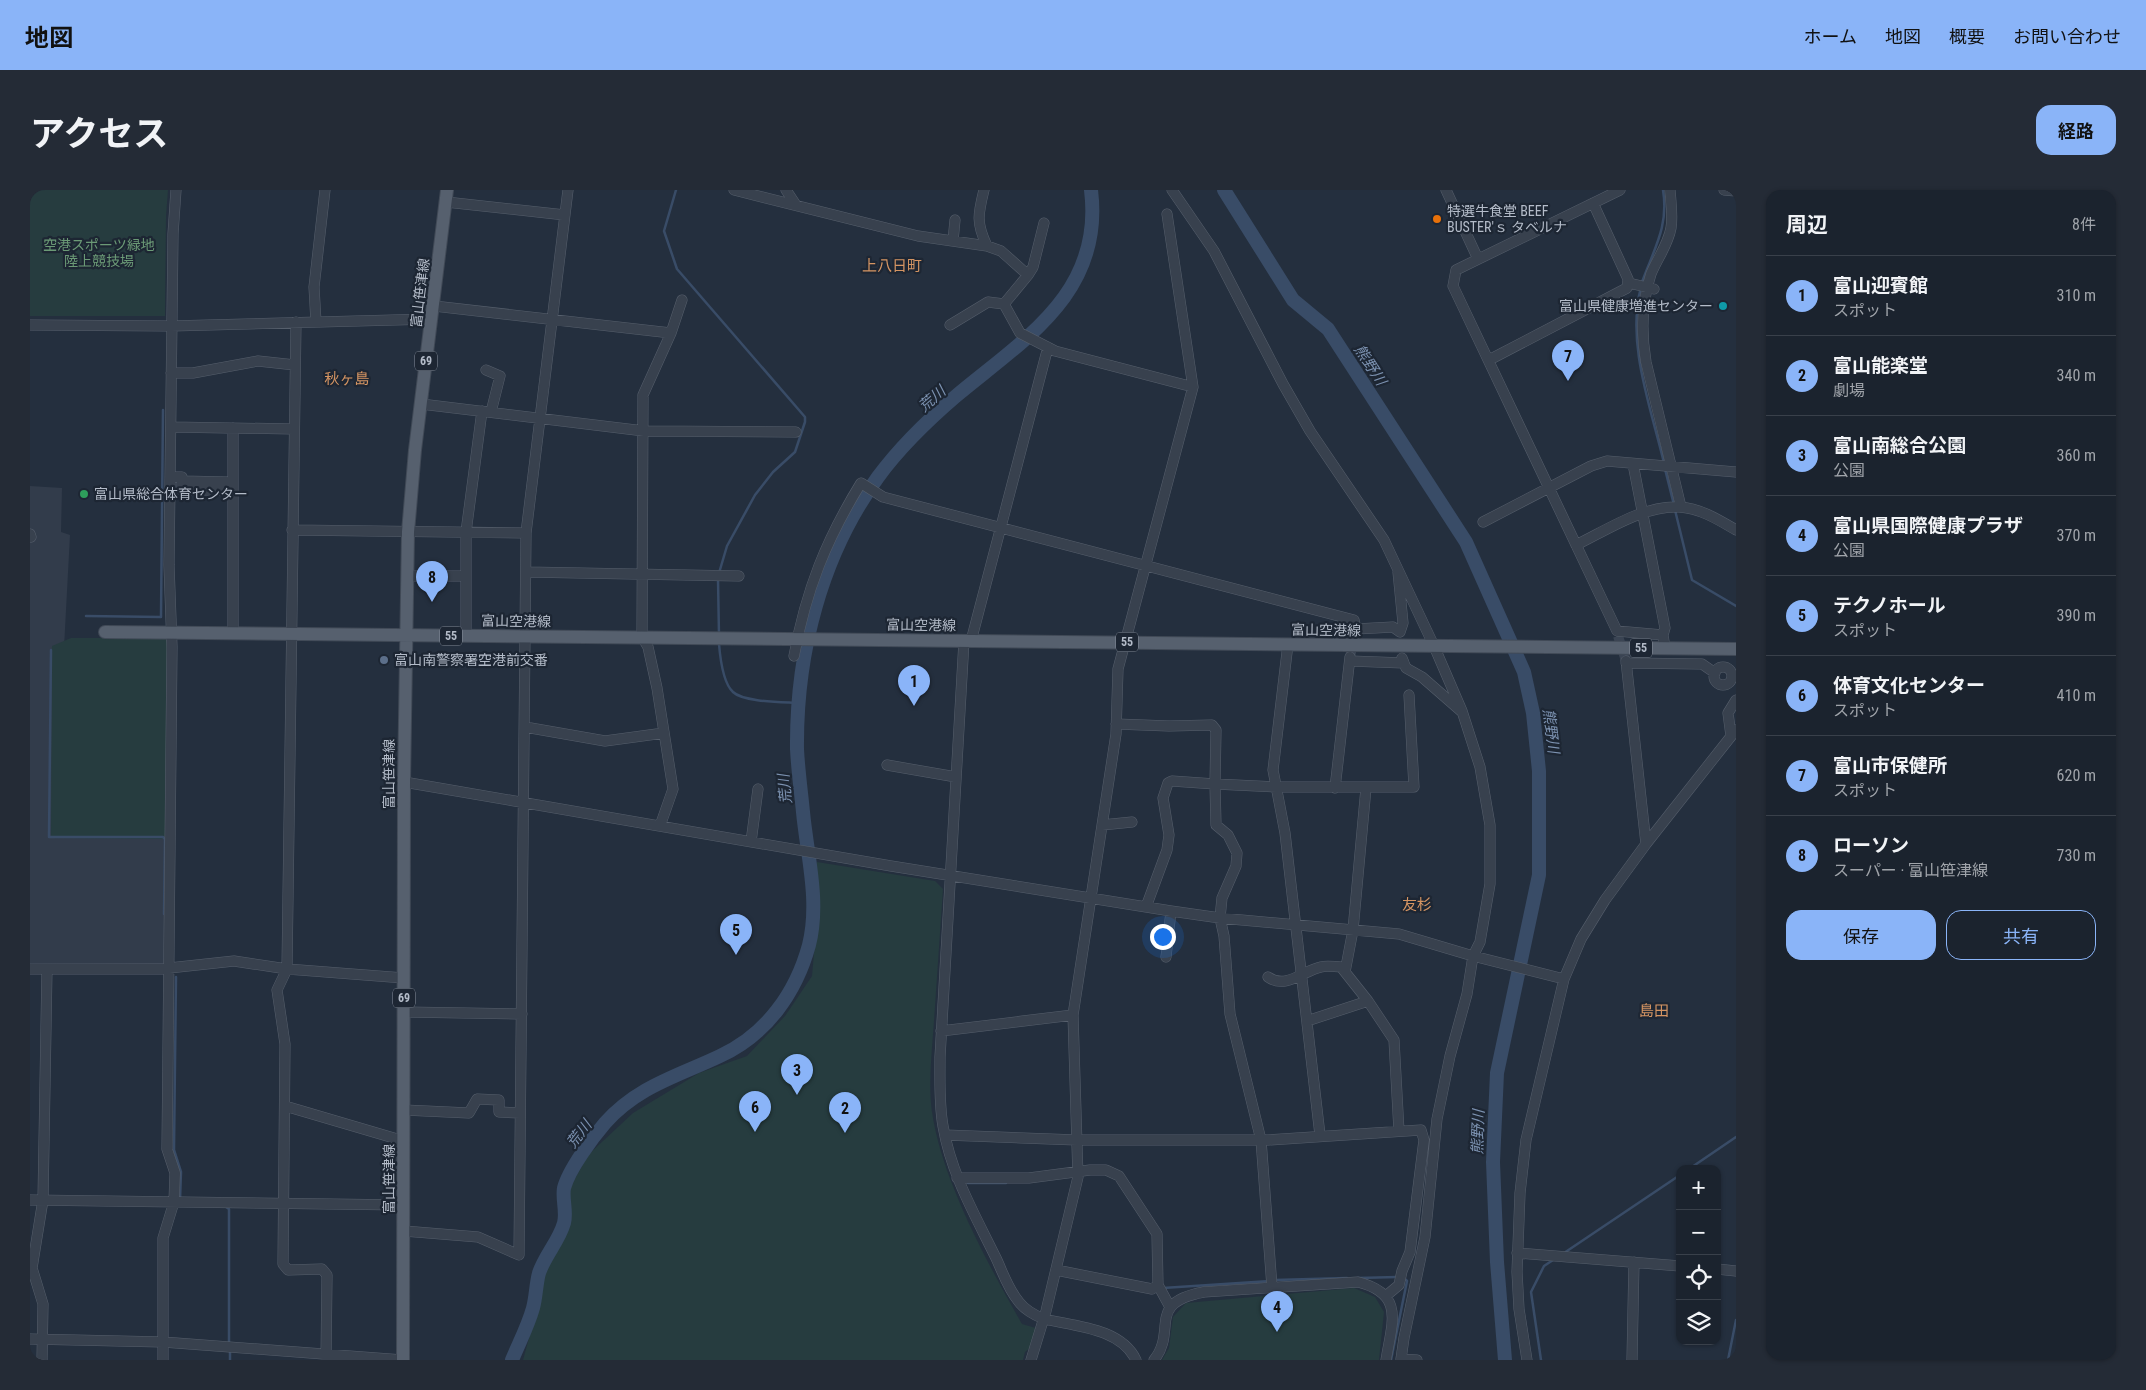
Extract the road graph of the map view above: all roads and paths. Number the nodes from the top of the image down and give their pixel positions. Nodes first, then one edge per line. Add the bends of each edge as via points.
1 (176, 190) edge
2 (325, 190) edge
3 (568, 190) edge
4 (734, 190) edge
5 (786, 190) edge
6 (984, 190) edge
7 (1172, 190) edge
8 (1446, 190) edge
9 (1620, 190) edge
10 (1670, 190) edge
11 (1724, 190) edge
12 (1736, 191) edge
13 (447, 196) edge
14 (1593, 203) junction
15 (796, 206) junction
16 (1167, 214) dead end
17 (565, 216) junction
18 (955, 220) dead end
19 (1044, 223) dead end
20 (953, 241) junction
21 (987, 246) junction
22 (1478, 259) junction
23 (1028, 274) junction
24 (1629, 283) junction
25 (1651, 288) junction
26 (682, 300) dead end
27 (1004, 304) junction
28 (434, 306) junction
29 (431, 319) junction
30 (552, 319) junction
31 (296, 322) junction
32 (316, 322) junction
33 (30, 325) edge
34 (950, 325) dead end
35 (171, 326) junction
36 (671, 333) junction
37 (1044, 346) junction
38 (1489, 360) junction
39 (295, 364) junction
40 (486, 370) dead end
41 (171, 373) junction
42 (1193, 387) junction
43 (421, 404) junction
44 (486, 411) junction
45 (540, 418) junction
46 (171, 427) junction
47 (233, 428) junction
48 (294, 429) junction
49 (644, 432) junction
50 (796, 432) dead end
51 (1632, 464) junction
52 (1671, 467) junction
53 (1736, 472) edge
54 (170, 477) junction
55 (230, 485) junction
56 (1548, 488) junction
57 (1681, 507) junction
58 (1643, 513) junction
59 (1483, 522) dead end
60 (1000, 528) junction
61 (292, 530) junction
62 (1736, 530) edge
63 (408, 532) junction
64 (466, 532) junction
65 (526, 533) junction
66 (1576, 545) junction
67 (1145, 565) junction
68 (1398, 568) junction
69 (526, 572) junction
70 (642, 574) junction
71 (407, 576) junction
72 (466, 576) junction
73 (739, 576) dead end
74 (105, 632) dead end
75 (233, 632) junction
76 (170, 633) junction
77 (291, 633) junction
78 (466, 635) junction
79 (1663, 635) junction
80 (406, 636) junction
81 (526, 636) junction
82 (642, 637) junction
83 (797, 639) junction
84 (967, 641) junction
85 (1124, 642) junction
86 (1288, 644) junction
87 (1438, 646) junction
88 (1665, 648) junction
89 (1681, 648) junction
90 (1736, 649) edge
91 (794, 656) dead end
92 (1682, 664) junction
93 (1715, 673) junction
94 (1726, 685) junction
95 (1409, 695) dead end
96 (1736, 696) edge
97 (1736, 700) edge
98 (1462, 712) junction
99 (1116, 724) junction
100 (525, 727) junction
101 (664, 733) junction
102 (1733, 733) edge
103 (887, 765) dead end
104 (956, 776) junction
105 (404, 782) junction
106 (1215, 784) junction
107 (758, 788) dead end
108 (1277, 788) junction
109 (1335, 788) junction
110 (1366, 788) junction
111 (524, 802) junction
112 (1132, 822) dead end
113 (660, 826) junction
114 (1102, 826) junction
115 (750, 842) junction
116 (1646, 844) junction
117 (950, 875) junction
118 (1091, 898) junction
119 (1146, 907) junction
120 (1171, 911) junction
121 (1220, 918) junction
122 (1295, 925) junction
123 (1353, 930) junction
124 (1166, 957) dead end
125 (1478, 958) junction
126 (168, 968) junction
127 (30, 969) edge
128 (47, 969) junction
129 (287, 969) junction
130 (1345, 972) junction
131 (1301, 976) junction
132 (1268, 977) dead end
133 (404, 978) junction
134 (1559, 978) junction
135 (1368, 1001) junction
136 (404, 1012) junction
137 (522, 1014) junction
138 (1073, 1015) junction
139 (1307, 1021) junction
140 (941, 1031) junction
141 (285, 1106) junction
142 (404, 1110) junction
143 (520, 1113) junction
144 (1399, 1131) junction
145 (945, 1135) junction
146 (1320, 1135) junction
147 (404, 1140) junction
148 (1077, 1140) junction
149 (1261, 1140) junction
150 (1078, 1173) junction
151 (957, 1178) junction
152 (30, 1200) edge
153 (43, 1200) junction
154 (178, 1202) junction
155 (283, 1204) junction
156 (404, 1205) junction
157 (404, 1231) junction
158 (1517, 1253) junction
159 (1634, 1262) junction
160 (1676, 1266) edge
161 (1721, 1269) edge
162 (1056, 1270) junction
163 (1736, 1271) edge
164 (1158, 1285) junction
165 (1272, 1287) junction
166 (1387, 1296) junction
167 (1170, 1307) junction
168 (1044, 1319) junction
169 (30, 1339) edge
170 (43, 1339) junction
171 (163, 1342) junction
172 (326, 1358) edge
173 (42, 1360) edge
174 (162, 1360) edge
175 (403, 1360) edge
176 (1031, 1360) edge
177 (1136, 1360) edge
178 (1154, 1360) edge
179 (1386, 1360) edge
180 (1417, 1360) edge
181 (1527, 1360) edge
182 (1632, 1360) edge

1 - 35 street
2 - 32 street via 314,287
3 - 17 street
4 - 15 street
5 - 15 street
6 - 21 street via 978,215 980,231
7 - 68 street via 1214,251 1282,384 1310,431 1384,540
8 - 22 street
9 - 14 street
10 - 25 street via 1670,230 1651,274
11 - 12 street
13 - 17 street
13 - 28 main road, 富山笹津線 / 69
14 - 22 street
14 - 24 street
15 - 20 street via 918,236
16 - 42 street
17 - 30 street
18 - 20 street
19 - 23 street via 1033,267
20 - 21 street
21 - 23 street via 1001,251
22 - 38 street via 1456,270 1453,286
23 - 27 street
24 - 25 street
24 - 38 street via 1627,288
25 - 52 street via 1642,318 1642,338
26 - 36 street
27 - 34 street via 988,302
27 - 37 street via 1020,333
28 - 29 main road, 富山笹津線 / 69
28 - 30 street
29 - 32 street
29 - 43 main road, 富山笹津線 / 69
30 - 36 street
30 - 45 street
31 - 32 street
31 - 35 street
31 - 39 street
33 - 35 street
35 - 41 street
36 - 49 street via 643,395
37 - 42 street
37 - 60 street
38 - 56 street
39 - 41 street via 258,361 193,374
39 - 48 street
40 - 44 street via 500,376
41 - 46 street
42 - 67 street
43 - 44 street
43 - 63 main road, 富山笹津線 / 69
44 - 45 street
44 - 64 street
45 - 49 street
45 - 65 street
46 - 47 street
46 - 54 street
47 - 48 street
47 - 55 street
48 - 61 street
49 - 50 street
49 - 70 street
51 - 52 street
51 - 56 street via 1607,461
51 - 58 street
52 - 53 street
52 - 57 street
54 - 55 street via 182,477 182,490 227,490
54 - 76 street
55 - 75 street
56 - 59 street
56 - 66 street
57 - 58 street
57 - 62 street via 1714,516
58 - 66 street
58 - 79 street via 1665,628
60 - 67 street
60 - 83 street via 883,498 861,483 821,558
60 - 84 street
61 - 63 street
61 - 77 street
63 - 64 street
63 - 71 main road, 富山笹津線 / 69
64 - 65 street
64 - 72 street
65 - 69 street
66 - 79 street via 1618,633
67 - 68 street via 1354,620 1356,629 1393,627 1400,632 1403,623
67 - 85 street
68 - 87 street
69 - 70 street
69 - 81 street
70 - 73 street
70 - 82 street
71 - 72 street
71 - 80 main road, 富山笹津線 / 69
72 - 78 street
74 - 76 main road, 富山空港線 / 55
75 - 76 main road, 富山空港線 / 55
75 - 77 main road, 富山空港線 / 55
76 - 126 street
77 - 80 main road, 富山空港線 / 55
77 - 129 street
78 - 80 main road, 富山空港線 / 55
78 - 81 main road, 富山空港線 / 55
79 - 88 street
80 - 105 main road, 富山笹津線 / 69
81 - 82 main road, 富山空港線 / 55
81 - 100 street
82 - 83 main road, 富山空港線 / 55
82 - 101 street via 648,647
83 - 84 main road, 富山空港線 / 55
83 - 91 street
84 - 85 main road, 富山空港線 / 55
84 - 104 street
85 - 86 main road, 富山空港線 / 55
85 - 99 street via 1118,669
86 - 87 main road, 富山空港線 / 55
86 - 108 street via 1273,770
87 - 88 main road, 富山空港線 / 55
87 - 98 street
88 - 89 main road, 富山空港線 / 55
89 - 90 main road, 富山空港線 / 55
89 - 92 street
92 - 93 street via 1702,664
92 - 116 street via 1626,662
93 - 94 street via 1714,679 1718,684
93 - 94 street via 1721,668 1730,670 1732,678
94 - 96 street
95 - 110 street via 1414,787
97 - 102 street via 1728,713
98 - 109 street via 1422,677 1406,668 1403,661 1350,659
98 - 125 street via 1480,767 1490,825 1490,884
99 - 106 street via 1212,725 1216,730
99 - 114 street
100 - 101 street via 605,741
100 - 111 street
101 - 113 street via 673,789
102 - 116 street
103 - 104 street
104 - 117 street
105 - 111 street
105 - 133 main road, 富山笹津線 / 69
106 - 108 street
106 - 119 street via 1168,783 1163,798 1169,835 1167,850
106 - 121 street via 1216,825 1228,834 1237,852 1236,866 1222,898
107 - 115 street
108 - 109 street
108 - 122 street
109 - 110 street
110 - 123 street
111 - 113 street
111 - 137 street
112 - 114 street
113 - 115 street
114 - 118 street
115 - 117 street
116 - 134 street via 1588,926
117 - 118 street
117 - 140 street
118 - 119 street
118 - 138 street
119 - 120 street
120 - 121 street
120 - 124 street
121 - 122 street
121 - 149 street via 1230,1014
122 - 123 street
122 - 131 street
123 - 125 street via 1399,934
123 - 130 street
125 - 134 street
125 - 180 street via 1450,1056 1438,1119 1425,1237 1404,1338 1401,1359
126 - 128 street
126 - 129 street via 227,961
126 - 154 street via 167,1149 175,1173
127 - 128 street
128 - 153 street
129 - 133 street
129 - 141 street via 277,990 286,1044
130 - 131 street via 1341,967 1321,967
130 - 135 street
131 - 132 street via 1281,981
131 - 139 street
133 - 136 main road, 富山笹津線 / 69
134 - 158 street via 1526,1140
135 - 139 street
135 - 144 street via 1394,1040
136 - 137 street
136 - 142 main road, 富山笹津線 / 69
137 - 143 street
138 - 140 street
138 - 148 street
139 - 146 street
140 - 145 street via 940,1086
141 - 147 street
141 - 155 street
142 - 143 street via 469,1113 477,1099 499,1100 499,1112
142 - 147 main road, 富山笹津線 / 69
143 - 157 street via 518,1255 478,1237
144 - 146 street
144 - 166 street via 1420,1130 1424,1140 1410,1252 1399,1285
145 - 148 street
145 - 151 street
146 - 149 street
147 - 156 main road, 富山笹津線 / 69
148 - 149 street
148 - 150 street
149 - 165 street
150 - 151 street via 1029,1178
150 - 162 street
150 - 164 street via 1106,1170 1119,1176 1130,1189 1157,1234
151 - 168 street via 1014,1296 1028,1312
152 - 153 street
153 - 154 street
153 - 170 street via 32,1268 43,1304
154 - 155 street
154 - 171 street via 163,1238
155 - 156 street
155 - 172 street via 283,1264 288,1270 322,1269 327,1275
156 - 157 main road, 富山笹津線 / 69
157 - 175 main road, 富山笹津線 / 69
158 - 159 street
158 - 181 street via 1519,1309
159 - 160 street
159 - 182 street
161 - 163 street
162 - 164 street via 1152,1289
162 - 168 street
164 - 167 street
165 - 166 street via 1358,1282 1375,1286
165 - 167 street via 1204,1292 1181,1298
166 - 179 street via 1393,1321
167 - 178 street
168 - 176 street
168 - 177 street via 1101,1332 1121,1342
169 - 170 street
170 - 171 street
170 - 173 street
171 - 172 street
171 - 174 street
172 - 175 street

